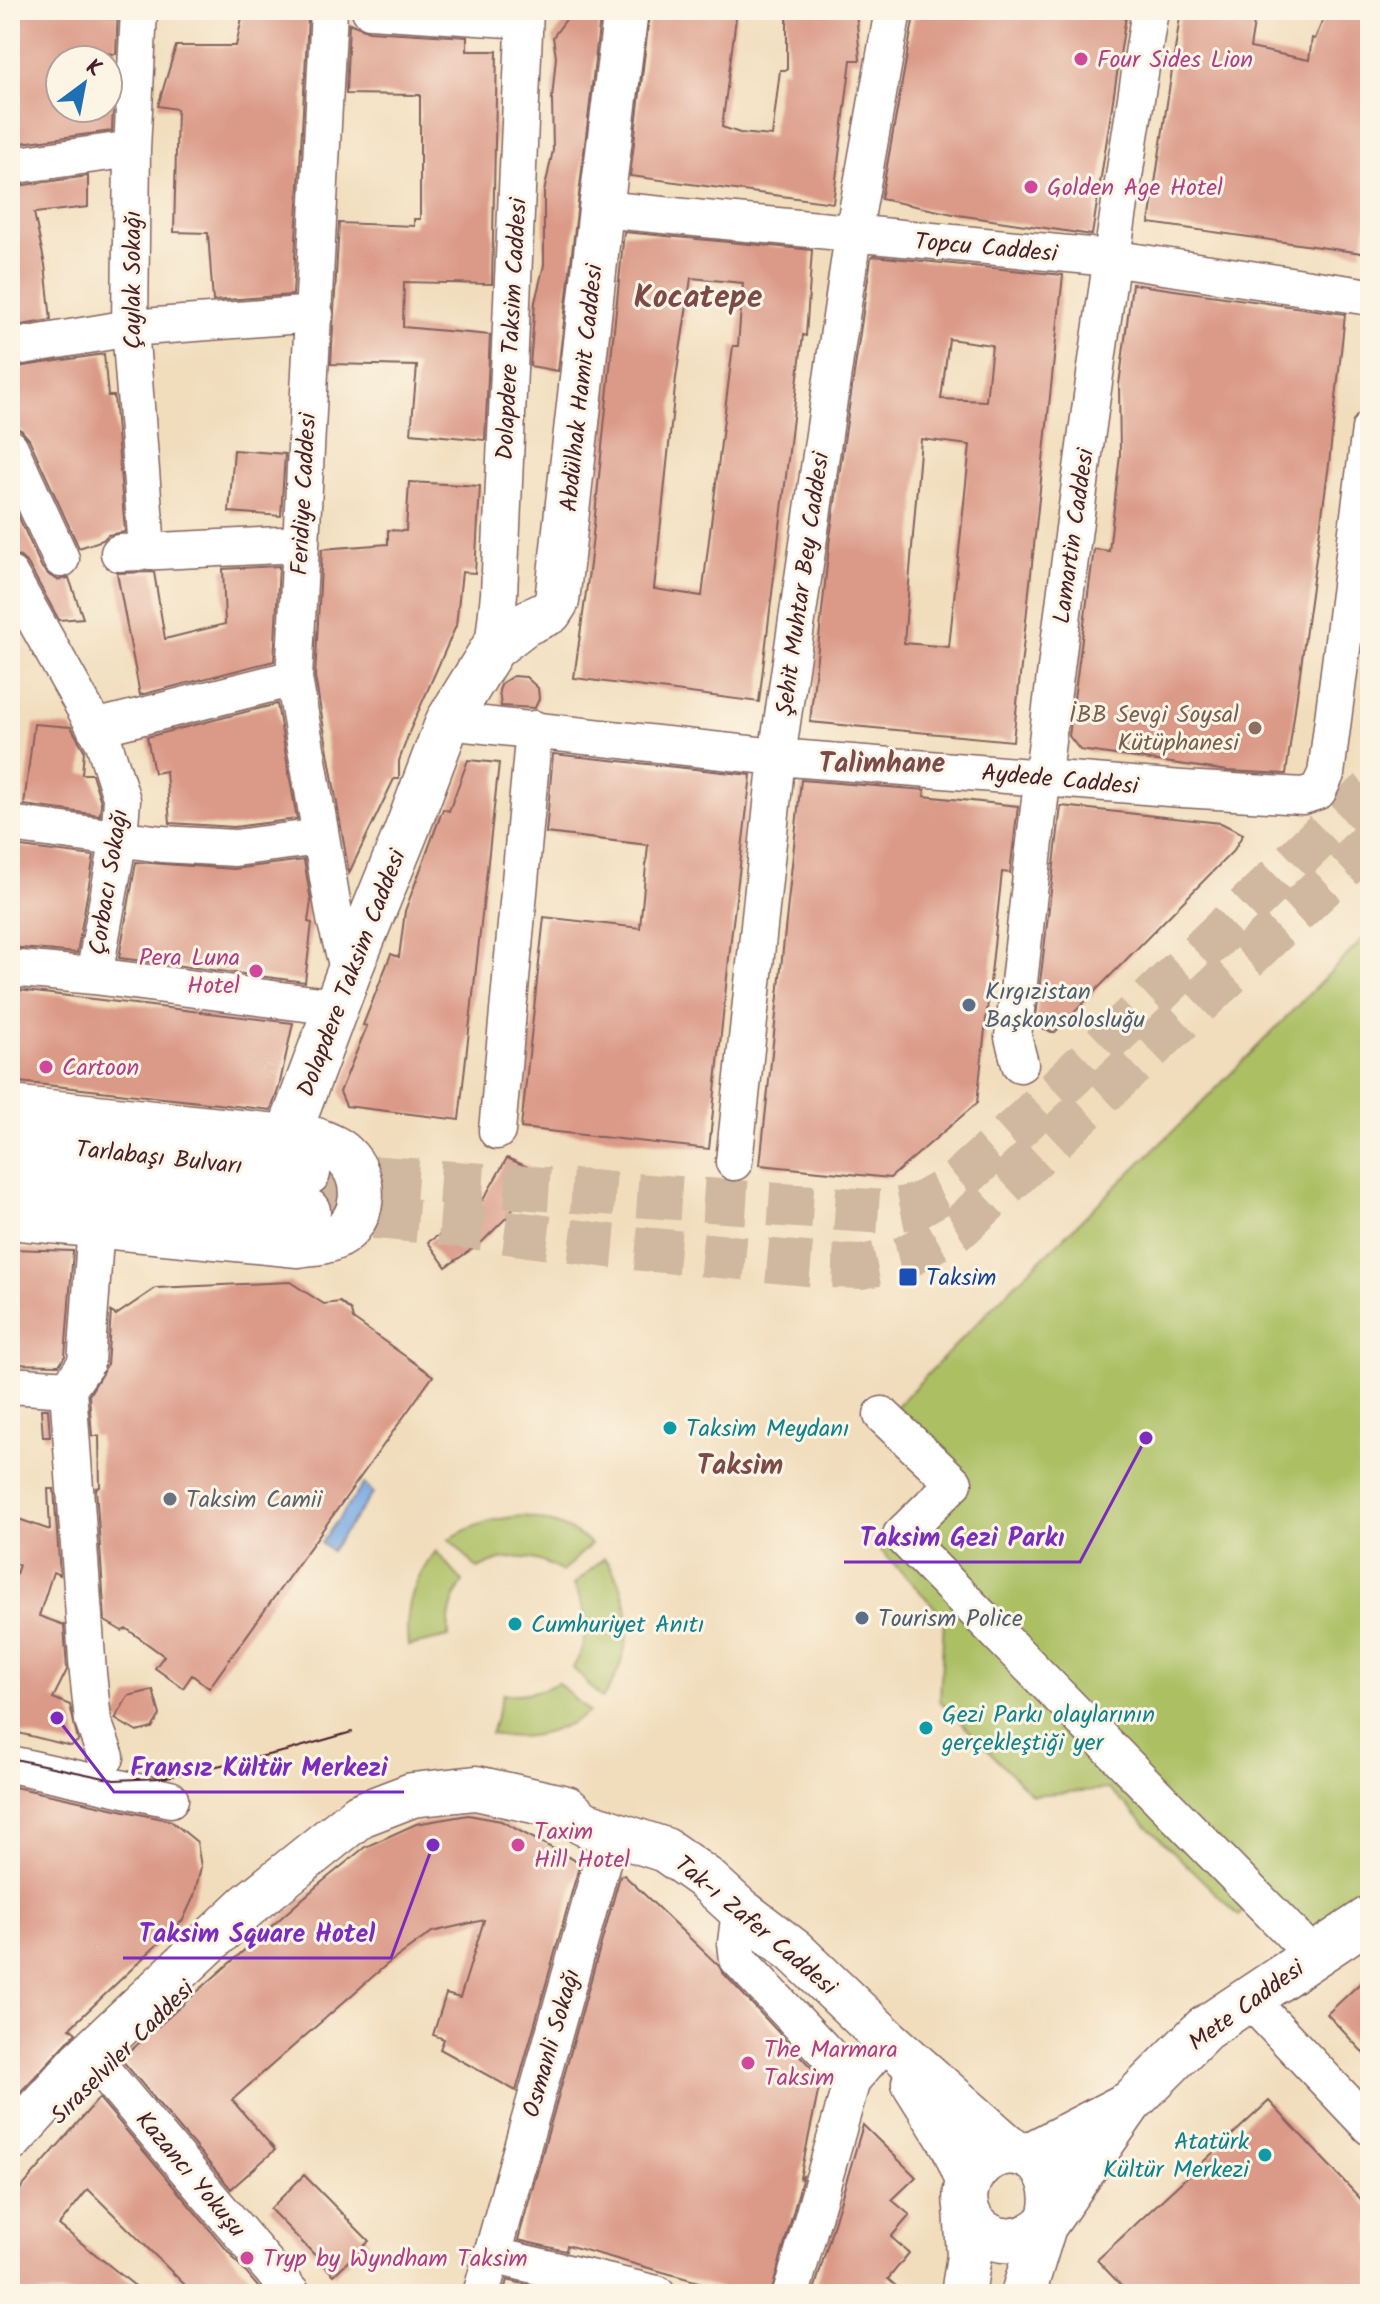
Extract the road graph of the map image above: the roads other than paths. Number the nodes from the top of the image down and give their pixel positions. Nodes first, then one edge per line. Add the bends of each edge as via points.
1 (139, 10) edge
2 (329, 10) edge
3 (370, 10) edge
4 (626, 10) edge
5 (893, 10) edge
6 (1150, 10) edge
7 (525, 15) edge
8 (132, 149) junction
9 (10, 166) edge
10 (601, 209) junction
11 (853, 235) junction
12 (1110, 258) junction
13 (1370, 297) edge
14 (315, 314) junction
15 (130, 328) junction
16 (10, 348) edge
17 (1369, 446) edge
18 (10, 448) edge
19 (299, 544) junction
20 (104, 554) junction
21 (10, 566) edge
22 (10, 575) edge
23 (493, 648) junction
24 (294, 678) junction
25 (448, 721) junction
26 (95, 728) junction
27 (534, 729) junction
28 (777, 757) junction
29 (1041, 778) junction
30 (10, 824) edge
31 (119, 837) junction
32 (320, 837) junction
33 (10, 968) edge
34 (94, 976) junction
35 (342, 990) junction
36 (1020, 1064) dead end
37 (10, 1108) edge
38 (497, 1131) dead end
39 (10, 1142) edge
40 (734, 1162) dead end
41 (301, 1173) junction
42 (10, 1184) edge
43 (10, 1217) edge
44 (96, 1225) junction
45 (10, 1385) edge
46 (68, 1389) junction
47 (882, 1415) dead end
48 (106, 1757) dead end
49 (10, 1764) edge
50 (170, 1799) dead end
51 (597, 1826) junction
52 (740, 1910) junction
53 (1370, 1918) edge
54 (1314, 1956) junction
55 (1248, 1998) junction
56 (887, 2040) junction
57 (95, 2060) junction
58 (852, 2080) junction
59 (1130, 2103) junction
60 (1370, 2127) edge
61 (10, 2140) edge
62 (1020, 2154) junction
63 (10, 2168) edge
64 (967, 2194) junction
65 (1047, 2220) junction
66 (491, 2255) junction
67 (292, 2294) edge
68 (481, 2294) edge
69 (657, 2294) edge
70 (791, 2294) edge
71 (963, 2294) edge
72 (1023, 2294) edge

1 - 8 street, Çaylak Sokağı
2 - 14 street, Feridiye Caddesi
3 - 7 street
4 - 10 main road, Abdülhak Hamit Caddesi
5 - 11 street, Şehit Muhtar Bey Caddesi
6 - 12 street, Lamartin Caddesi
7 - 23 street, Dolapdere Taksim Caddesi
8 - 9 street
8 - 15 street, Çaylak Sokağı
10 - 11 street, Topcu Caddesi
10 - 23 main road, Abdülhak Hamit Caddesi via 557,601 550,612
11 - 12 street, Topcu Caddesi
11 - 28 street, Şehit Muhtar Bey Caddesi
12 - 13 street, Topcu Caddesi
12 - 29 street, Lamartin Caddesi
14 - 15 street
14 - 19 street, Feridiye Caddesi
15 - 16 street
15 - 20 street, Çaylak Sokağı
17 - 29 street, Aydede Caddesi via 1326,774 1318,791 1303,796
18 - 20 street
19 - 20 street
19 - 24 street, Feridiye Caddesi
20 - 21 street
22 - 26 street, Çorbacı Sokağı
23 - 25 main road, Abdülhak Hamit Caddesi
24 - 26 street
24 - 32 street, Feridiye Caddesi
25 - 27 street, Aydede Caddesi
25 - 35 main road, Dolapdere Taksim Caddesi
26 - 31 street, Çorbacı Sokağı via 122,800
27 - 28 street, Aydede Caddesi
27 - 38 street
28 - 29 street, Aydede Caddesi
28 - 40 street, Şehit Muhtar Bey Caddesi
29 - 36 street, Lamartin Caddesi via 1013,1037
30 - 31 street
31 - 32 street via 235,848
31 - 34 street, Çorbacı Sokağı
32 - 35 street, Feridiye Caddesi
33 - 34 street
34 - 35 street
35 - 41 main road, Dolapdere Taksim Caddesi
37 - 41 main road
39 - 41 main road, Tarlabaşı Bulvarı
41 - 42 main road, Tarlabaşı Bulvarı
41 - 44 main road via 316,1140 354,1166 361,1204 337,1236 298,1245
43 - 44 main road
44 - 46 street via 86,1363
45 - 46 street
46 - 48 street via 89,1685 93,1721
47 - 54 street via 954,1483 901,1535
49 - 50 street
51 - 52 main road, Tak-ı Zafer Caddesi via 665,1850
51 - 57 main road, Sıraselviler Caddesi via 566,1808 476,1788 412,1795 360,1815 247,1906
51 - 66 street, Osmanli Sokağı
52 - 56 main road, Tak-ı Zafer Caddesi via 794,1951
52 - 58 street via 738,1959
53 - 54 main road, Mete Caddesi
54 - 55 main road, Mete Caddesi
55 - 59 main road, Mete Caddesi via 1204,2029
55 - 60 street
56 - 58 street
56 - 62 main road
56 - 64 main road via 953,2145
57 - 61 main road, Sıraselviler Caddesi
57 - 63 main road, Sıraselviler Caddesi
57 - 67 street, Kazancı Yokuşu
58 - 70 street
59 - 62 main road
59 - 65 main road
62 - 64 main road via 986,2159
62 - 65 main road via 1048,2174 1054,2201
64 - 65 main road via 971,2220 992,2238 1020,2241
64 - 71 main road via 969,2256
65 - 72 main road
66 - 68 street, Osmanli Sokağı
66 - 69 street

